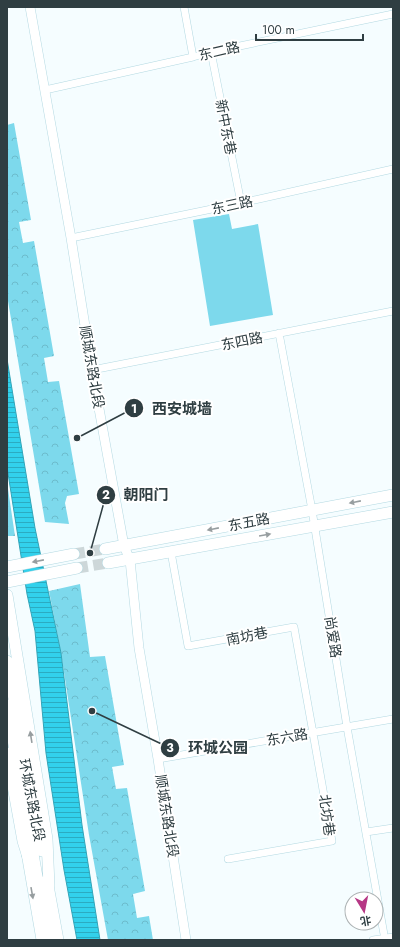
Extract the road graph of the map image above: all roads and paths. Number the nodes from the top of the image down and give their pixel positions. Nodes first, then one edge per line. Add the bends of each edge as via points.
1 (30, 7) edge
2 (184, 7) edge
3 (393, 14) edge
4 (211, 52) junction
5 (192, 57) junction
6 (45, 90) junction
7 (393, 169) edge
8 (241, 203) junction
9 (71, 238) junction
10 (393, 311) edge
11 (279, 333) junction
12 (92, 370) junction
13 (393, 495) edge
14 (312, 510) junction
15 (393, 512) edge
16 (315, 526) junction
17 (124, 546) junction
18 (105, 549) tunnel mouth
19 (171, 552) junction
20 (74, 554) tunnel mouth
21 (130, 560) junction
22 (108, 563) tunnel mouth
23 (11, 566) edge
24 (77, 568) tunnel mouth
25 (12, 581) edge
26 (7, 595) edge
27 (7, 661) edge
28 (7, 705) edge
29 (393, 719) edge
30 (347, 727) junction
31 (313, 733) junction
32 (7, 752) edge
33 (158, 759) junction
34 (393, 828) edge
35 (366, 832) junction
36 (23, 841) junction
37 (228, 859) dead end
38 (44, 888) junction
39 (393, 937) edge
40 (385, 939) edge
41 (40, 940) edge
42 (48, 940) edge
43 (58, 940) edge
44 (186, 940) edge
45 (374, 940) edge

1 - 6 street, 顺城东路北段
2 - 5 street
3 - 4 street, 东二路
4 - 5 street, 东二路
4 - 8 street, 新中东巷
5 - 6 street, 东二路
6 - 9 street, 顺城东路北段
7 - 8 street, 东三路
8 - 9 street, 东三路
9 - 12 street, 顺城东路北段
10 - 11 street, 东四路
11 - 12 street, 东四路
11 - 14 street, 尚爱路
12 - 17 street, 顺城东路北段
13 -> 14 main road, 东五路
14 - 16 street, 尚爱路
14 -> 17 main road, 东五路
15 - 16 main road, 东五路
19 -> 16 main road, 东五路
16 - 30 street, 尚爱路
17 - 18 main road, 东五路
17 - 21 street, 顺城东路北段
19 - 21 main road, 东五路
19 - 31 street, 南坊巷 via 188,646 294,627
20 -> 23 main road
21 - 22 main road, 东五路
21 - 33 street, 顺城东路北段 via 138,648
24 - 25 main road
38 -> 26 main road via 47,840
27 - 38 main road, 环城东路北段
28 - 38 main road, 环城东路北段
29 - 30 street, 东六路
30 - 31 street, 东六路
30 - 35 street, 尚爱路
31 - 33 street, 东六路
31 - 37 street, 北坊巷 via 332,842
32 - 36 main road
33 - 44 street, 顺城东路北段
34 - 35 street
35 - 40 street, 尚爱路
36 - 38 main road
36 -> 41 street
38 - 42 main road, 环城东路北段
38 - 43 main road, 环城东路北段
39 - 40 street
40 - 45 street

